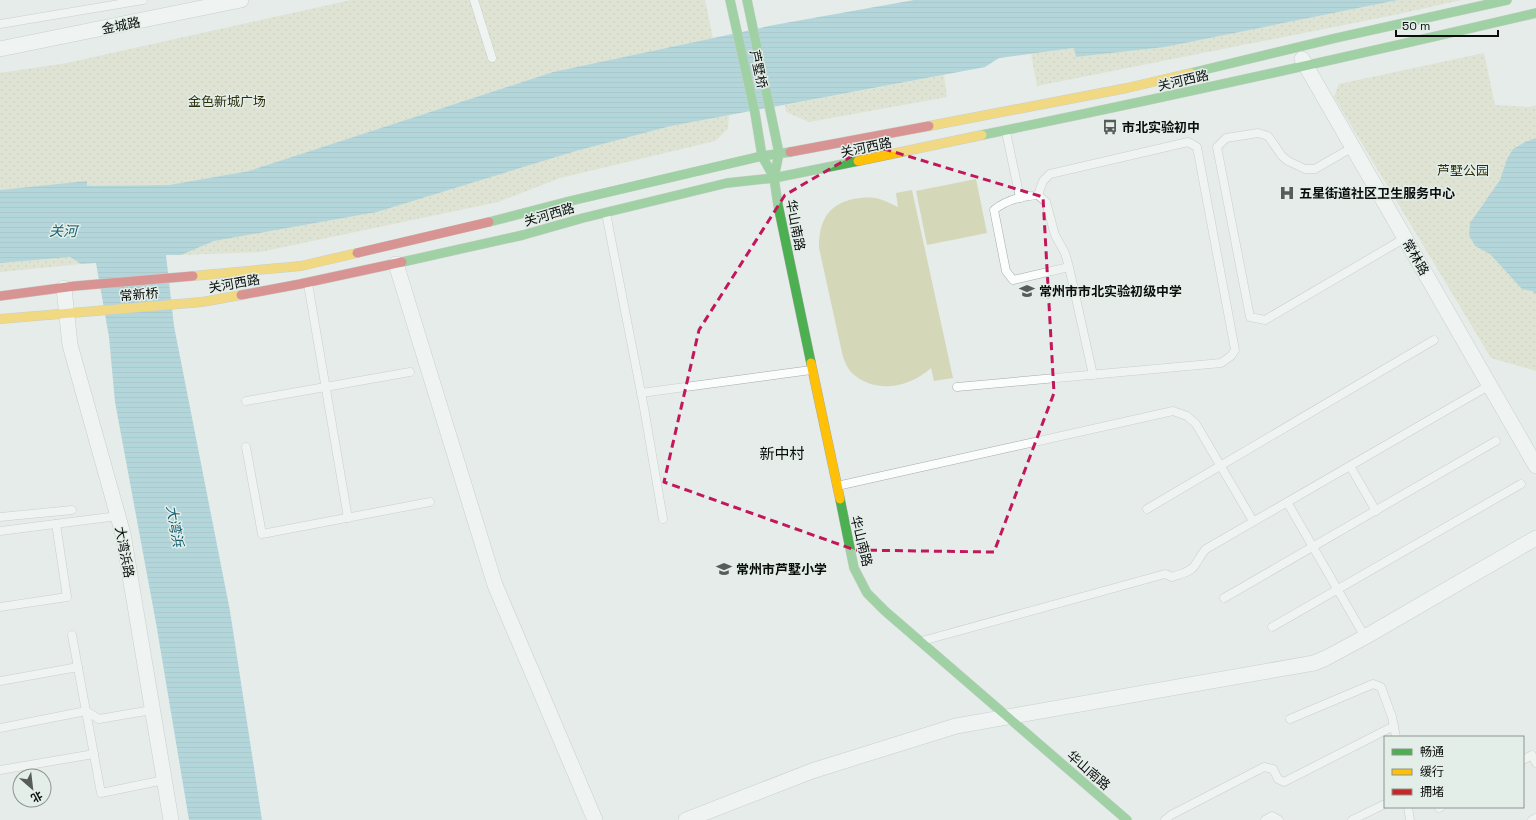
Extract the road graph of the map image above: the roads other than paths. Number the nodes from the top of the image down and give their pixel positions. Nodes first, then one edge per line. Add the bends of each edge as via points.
1 (143, 0) edge
2 (241, 0) edge
3 (474, 0) edge
4 (730, 0) edge
5 (747, 0) edge
6 (1507, 0) edge
7 (196, 5) edge
8 (1536, 13) edge
9 (0, 24) edge
10 (1294, 48) junction
11 (0, 50) edge
12 (492, 58) dead end
13 (1306, 65) junction
14 (1005, 131) junction
15 (1353, 147) junction
16 (779, 153) junction
17 (762, 156) junction
18 (774, 178) junction
19 (1038, 195) junction
20 (1020, 198) junction
21 (606, 212) junction
22 (1405, 238) junction
23 (396, 264) junction
24 (1069, 268) junction
25 (198, 276) joint
26 (308, 283) junction
27 (70, 287) junction
28 (0, 296) edge
29 (202, 302) joint
30 (73, 313) junction
31 (0, 319) edge
32 (1434, 340) dead end
33 (812, 370) junction
34 (410, 372) dead end
35 (1093, 375) junction
36 (1490, 385) junction
37 (326, 387) junction
38 (957, 387) dead end
39 (641, 393) junction
40 (246, 401) dead end
41 (1496, 441) dead end
42 (246, 447) dead end
43 (1220, 466) junction
44 (1350, 466) junction
45 (1536, 466) edge
46 (1521, 484) dead end
47 (836, 486) junction
48 (430, 502) dead end
49 (1287, 502) junction
50 (1147, 509) dead end
51 (72, 510) dead end
52 (1376, 511) junction
53 (118, 516) junction
54 (0, 517) edge
55 (348, 518) junction
56 (663, 519) dead end
57 (1253, 521) junction
58 (56, 524) junction
59 (0, 531) edge
60 (1536, 538) edge
61 (1313, 547) junction
62 (1338, 589) junction
63 (1224, 598) dead end
64 (0, 607) edge
65 (1272, 627) dead end
66 (72, 635) dead end
67 (1365, 637) junction
68 (920, 641) junction
69 (78, 668) junction
70 (0, 681) edge
71 (152, 710) junction
72 (86, 711) junction
73 (1009, 718) junction
74 (1290, 719) dead end
75 (1394, 726) junction
76 (0, 728) edge
77 (1396, 736) edge
78 (94, 754) junction
79 (1524, 759) edge
80 (1536, 763) edge
81 (0, 770) edge
82 (164, 780) junction
83 (1384, 804) edge
84 (1408, 808) edge
85 (1536, 818) edge
86 (171, 820) edge
87 (595, 820) edge
88 (686, 820) edge
89 (1127, 820) edge
90 (1165, 820) edge
91 (1265, 820) edge
92 (1279, 820) edge
93 (1352, 820) edge
94 (1410, 820) edge
95 (1532, 820) edge

1 - 9 lane
2 - 7 street, 金城路
3 - 12 lane
4 - 17 main road, 芦墅桥
5 - 16 main road, 芦墅桥
6 - 10 main road, 关河西路
7 - 11 street, 金城路
8 - 13 main road, 关河西路
10 - 13 street, 常林路
10 - 16 main road, 关河西路 via 1119,89
13 - 14 main road, 关河西路
13 - 15 street, 常林路
14 - 18 main road, 关河西路
14 - 20 lane
15 - 22 street, 常林路
15 - 22 lane via 1315,169 1305,169 1288,161 1268,136 1258,133 1226,138 1217,148 1250,317 1265,320
16 - 17 main road, 关河西路
16 - 18 main road
17 - 18 main road, 芦墅桥
17 - 25 main road, 关河西路 via 301,266
18 - 21 main road, 关河西路 via 727,183
18 - 33 main road, 华山南路
19 - 20 lane
19 - 24 lane via 1046,202 1055,234 1065,253
19 - 35 lane via 1043,181 1050,174 1188,142 1197,147 1235,350 1221,363
20 - 24 lane via 1002,203 994,210 1006,271 1013,280
21 - 23 main road, 关河西路 via 523,235
21 - 39 lane
22 - 36 street, 常林路
23 - 26 main road, 关河西路
23 - 87 street via 495,584
24 - 35 lane
25 - 27 main road, 常新桥
26 - 29 main road, 关河西路
26 - 37 lane
27 - 28 main road
27 - 30 street, 大湾浜路
29 - 30 main road, 常新桥
30 - 31 main road
30 - 53 street, 大湾浜路 via 70,345
32 - 43 lane
33 - 39 lane
33 - 47 main road, 华山南路
34 - 37 lane
35 - 38 lane
36 - 44 lane
36 - 45 street, 常林路
37 - 40 lane
37 - 55 lane
39 - 56 lane
41 - 52 lane
42 - 55 lane via 262,534
43 - 47 lane via 1196,424 1187,416 1172,411
43 - 50 lane
43 - 57 lane
44 - 49 lane
44 - 52 lane
46 - 62 lane
47 - 68 main road, 华山南路 via 857,575 867,593
48 - 55 lane
49 - 57 lane
49 - 61 lane
51 - 54 lane
52 - 61 lane
53 - 58 lane
53 - 71 street, 大湾浜路
57 - 68 lane via 1206,549 1195,567 1187,572 1172,577 1165,574
58 - 59 lane
58 - 64 lane via 67,597
60 - 67 street
61 - 62 lane
61 - 63 lane
62 - 65 lane
62 - 67 lane
66 - 69 lane
67 - 73 street via 1314,663
68 - 73 main road, 华山南路
69 - 70 lane
69 - 72 lane
71 - 72 lane via 99,719
71 - 82 street, 大湾浜路
72 - 76 lane
72 - 78 lane
73 - 88 street via 956,726 812,771
73 - 89 main road, 华山南路
74 - 75 lane via 1373,684 1381,687
75 - 77 lane
75 - 90 lane via 1284,782 1278,779 1273,769 1264,767
78 - 81 lane
78 - 82 lane via 100,793
79 - 80 lane via 1532,755
82 - 86 street, 大湾浜路
83 - 93 lane
84 - 94 lane
85 - 95 lane
91 - 92 lane via 1272,816

